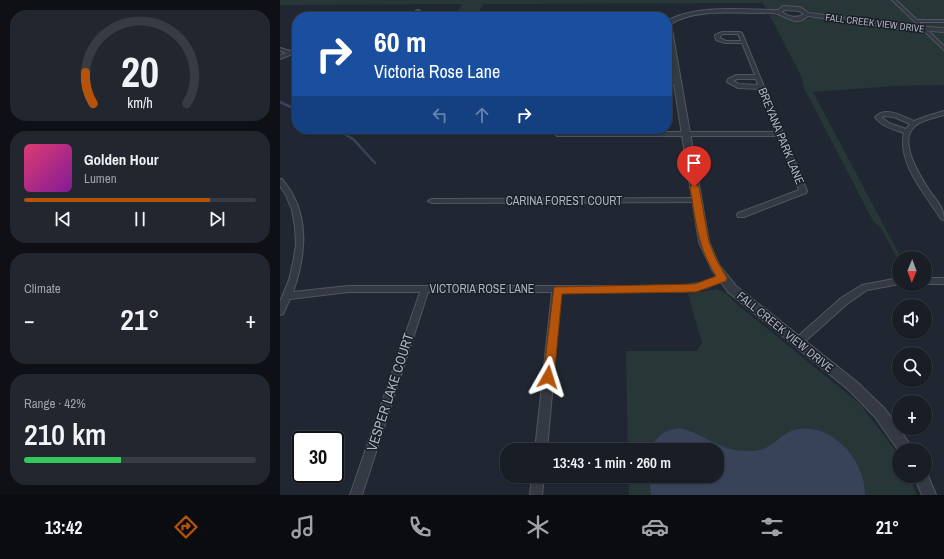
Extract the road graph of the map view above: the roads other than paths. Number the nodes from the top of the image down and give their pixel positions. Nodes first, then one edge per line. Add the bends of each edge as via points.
1 (894, 0) edge
2 (779, 12) junction
3 (807, 14) junction
4 (672, 20) edge
5 (916, 21) junction
6 (944, 21) edge
7 (923, 29) junction
8 (944, 30) edge
9 (744, 42) dead end
10 (280, 49) edge
11 (944, 49) edge
12 (290, 53) joint
13 (280, 57) edge
14 (758, 77) junction
15 (672, 82) edge
16 (762, 87) junction
17 (944, 113) edge
18 (915, 124) junction
19 (907, 132) junction
20 (558, 134) dead end
21 (685, 134) junction
22 (781, 134) junction
23 (280, 181) edge
24 (697, 200) junction
25 (432, 201) dead end
26 (741, 215) dead end
27 (944, 217) edge
28 (722, 278) junction
29 (932, 281) edge
30 (944, 281) edge
31 (892, 282) edge
32 (425, 289) junction
33 (557, 290) junction
34 (288, 296) junction
35 (280, 311) edge
36 (798, 342) junction
37 (542, 443) edge
38 (902, 443) edge
39 (537, 483) edge
40 (924, 483) edge
41 (356, 495) edge
42 (536, 495) edge
43 (929, 495) edge

1 - 5 street
2 - 3 street, FALL CREEK VIEW DRIVE via 791,18 800,18
2 - 3 street, FALL CREEK VIEW DRIVE via 783,8 792,8
2 - 4 street, FALL CREEK VIEW DRIVE via 707,12 682,15
3 - 7 street, FALL CREEK VIEW DRIVE
5 - 6 street
5 - 7 street
7 - 8 street, FALL CREEK VIEW DRIVE
7 - 11 street
9 - 14 street, BREYANA PARK LANE
10 - 12 street
12 - 13 street
14 - 16 street, BREYANA PARK LANE
14 - 16 street via 736,77 730,81 735,86
15 - 21 street, FALL CREEK VIEW DRIVE
16 - 22 street, BREYANA PARK LANE
17 - 18 street
18 - 19 street
18 - 19 street via 887,114 878,117 884,124
19 - 27 street via 904,147 912,167
20 - 21 street
21 - 22 street
21 - 24 street, FALL CREEK VIEW DRIVE
22 - 26 street, BREYANA PARK LANE via 803,191
23 - 34 street via 293,198 300,231 298,260
24 - 25 street, CARINA FOREST COURT
24 - 28 street, FALL CREEK VIEW DRIVE via 704,242
28 - 33 street, VICTORIA ROSE LANE via 696,288
28 - 36 street, FALL CREEK VIEW DRIVE via 744,300
29 - 30 street
31 - 36 street via 865,287 844,301
32 - 33 street, VICTORIA ROSE LANE
32 - 34 street, VICTORIA ROSE LANE via 348,288
32 - 41 street, VESPER LAKE COURT
33 - 37 street
34 - 35 street
36 - 38 street, FALL CREEK VIEW DRIVE via 867,400
39 - 42 street
40 - 43 street

